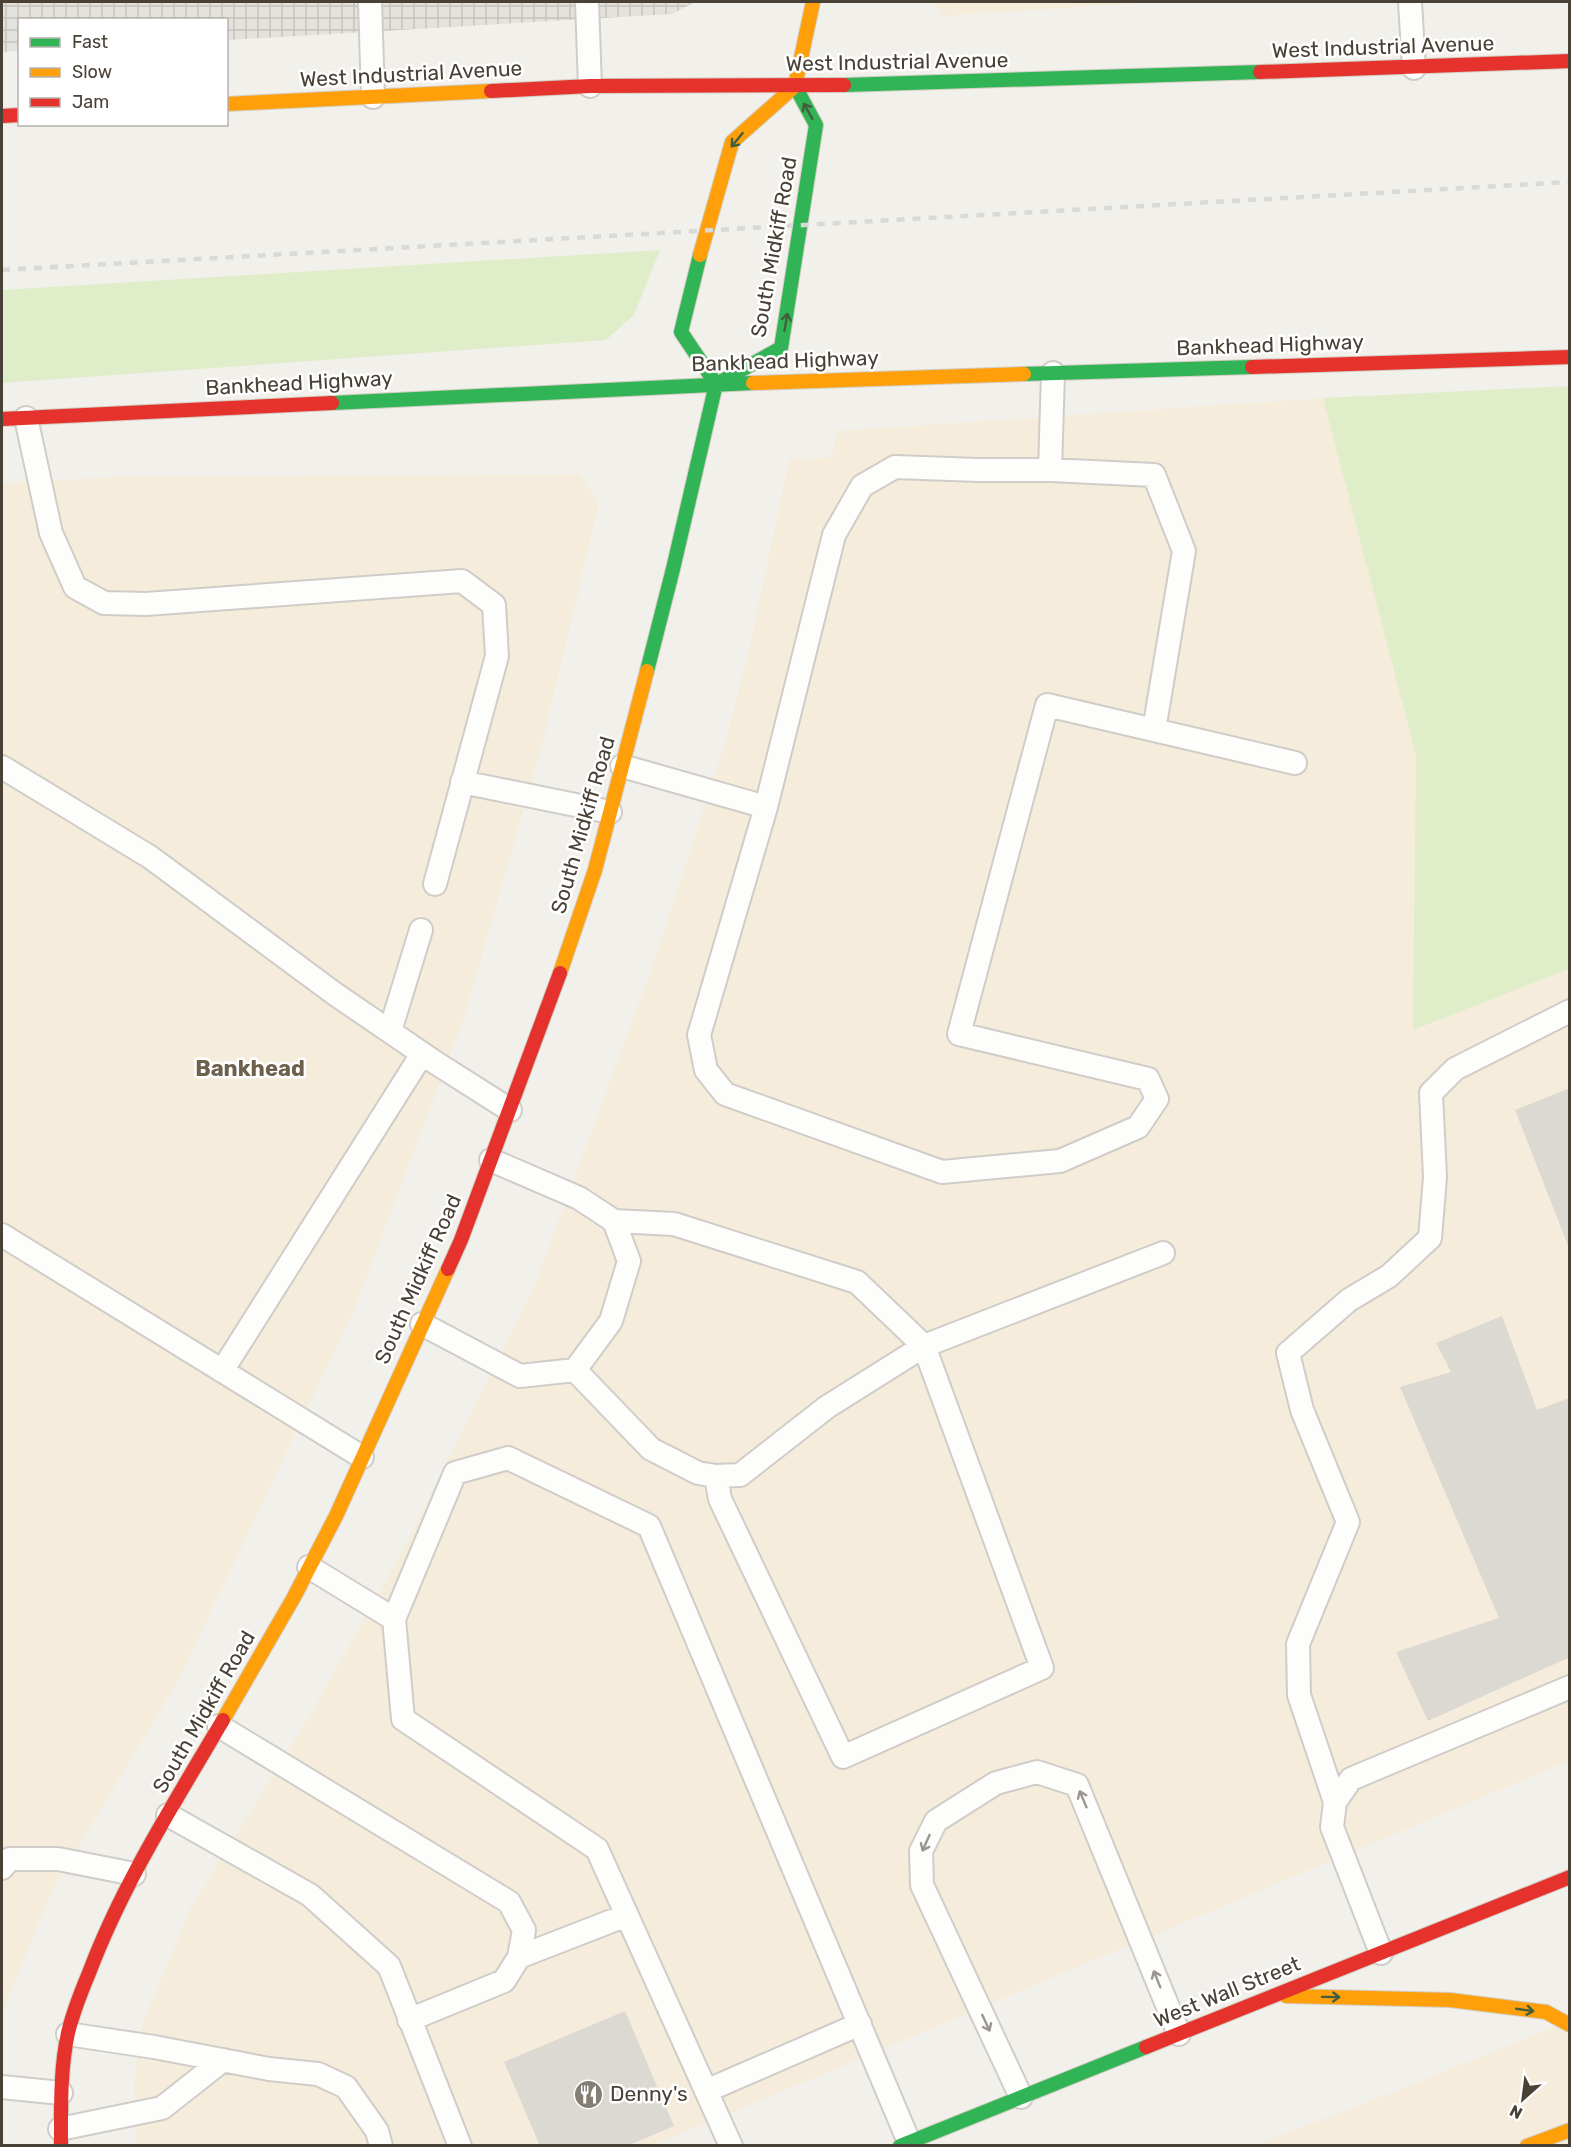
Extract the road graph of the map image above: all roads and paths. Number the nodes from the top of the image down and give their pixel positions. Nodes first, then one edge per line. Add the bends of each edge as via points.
1 (370, 2) edge
2 (587, 2) edge
3 (813, 2) edge
4 (1410, 2) edge
5 (1569, 61) edge
6 (1414, 68) junction
7 (590, 86) junction
8 (795, 86) junction
9 (373, 97) junction
10 (228, 104) edge
11 (18, 115) edge
12 (2, 116) edge
13 (1569, 357) edge
14 (1053, 374) junction
15 (716, 384) junction
16 (26, 418) junction
17 (2, 419) edge
18 (1050, 470) junction
19 (1155, 730) junction
20 (1295, 763) dead end
21 (622, 766) junction
22 (2, 767) edge
23 (462, 782) junction
24 (766, 807) junction
25 (610, 812) junction
26 (435, 884) dead end
27 (421, 930) dead end
28 (1569, 1011) edge
29 (390, 1031) junction
30 (422, 1054) junction
31 (510, 1110) junction
32 (491, 1160) junction
33 (614, 1221) junction
34 (2, 1235) edge
35 (1163, 1252) dead end
36 (423, 1324) junction
37 (924, 1346) junction
38 (575, 1370) junction
39 (222, 1371) junction
40 (362, 1457) junction
41 (716, 1476) junction
42 (309, 1567) junction
43 (394, 1619) junction
44 (1569, 1687) edge
45 (219, 1726) junction
46 (1335, 1802) junction
47 (168, 1815) junction
48 (4, 1860) edge
49 (134, 1874) junction
50 (1569, 1877) edge
51 (627, 1915) junction
52 (1381, 1953) junction
53 (519, 1957) junction
54 (1272, 1996) junction
55 (409, 2020) junction
56 (860, 2024) junction
57 (1569, 2025) edge
58 (68, 2034) junction
59 (1179, 2034) junction
60 (222, 2060) junction
61 (2, 2086) edge
62 (706, 2091) junction
63 (61, 2093) junction
64 (1021, 2097) junction
65 (1569, 2130) edge
66 (61, 2137) edge
67 (904, 2144) edge
68 (381, 2145) edge
69 (460, 2145) edge
70 (731, 2145) edge
71 (1527, 2145) edge

1 - 9 lane
2 - 7 lane
3 - 8 main road
4 - 6 lane
5 - 6 main road, West Industrial Avenue
6 - 8 main road, West Industrial Avenue
7 - 8 main road, West Industrial Avenue
7 - 9 main road, West Industrial Avenue
8 -> 15 main road via 732,142 706,230 681,332
15 -> 8 main road, South Midkiff Road via 781,348 816,125
9 - 10 main road, West Industrial Avenue
11 - 12 main road
13 - 14 main road, Bankhead Highway
14 - 15 main road, Bankhead Highway
14 - 18 lane
15 - 16 main road, Bankhead Highway
15 - 21 main road, South Midkiff Road
16 - 17 main road, Bankhead Highway
16 - 23 lane via 51,533 75,587 104,603 146,604 462,581 494,605 497,656
18 - 19 lane via 1154,475 1184,550
18 - 24 lane via 895,467 862,486 834,535
19 - 20 lane
19 - 24 lane via 1047,705 958,1034 1148,1079 1157,1100 1138,1127 1060,1161 942,1172 725,1094 706,1070 699,1035
21 - 24 lane
21 - 25 main road, South Midkiff Road
22 - 29 lane via 150,857
23 - 25 lane
23 - 26 lane
25 - 31 main road, South Midkiff Road via 595,870
27 - 29 lane
28 - 46 lane via 1455,1068 1431,1093 1435,1177 1430,1238 1389,1276 1349,1300 1288,1353 1302,1410 1348,1522 1298,1644 1299,1695
29 - 30 lane
30 - 31 lane
30 - 39 lane
31 - 32 main road, South Midkiff Road
32 - 33 lane via 579,1198
32 - 36 main road, South Midkiff Road
33 - 37 lane via 674,1224 857,1282
33 - 38 lane via 629,1261 611,1321
34 - 39 lane
35 - 37 lane
36 - 38 lane via 520,1376
36 - 40 main road, South Midkiff Road
37 - 41 lane via 826,1407 740,1475
37 - 41 lane via 1042,1668 843,1756 720,1499
38 - 41 lane via 651,1449 698,1473
39 - 40 lane
40 - 42 main road, South Midkiff Road
42 - 43 lane
42 - 45 main road, South Midkiff Road
43 - 51 lane via 403,1719 597,1849
43 - 56 lane via 455,1473 508,1458 649,1526
44 - 46 lane via 1351,1779
45 - 47 main road, South Midkiff Road
45 - 53 lane via 509,1902 524,1930
46 - 52 lane via 1332,1827
47 - 49 main road, South Midkiff Road
47 - 55 lane via 310,1895 388,1965
48 - 49 lane via 58,1859
49 - 58 main road, South Midkiff Road via 104,1933
50 - 52 main road, West Wall Street
51 - 53 lane
51 - 62 lane
52 - 54 main road, West Wall Street
53 - 55 lane via 504,1981
54 -> 57 main road via 1450,2000 1546,2012
54 - 59 main road, West Wall Street
55 - 69 lane
56 - 62 lane
56 - 67 lane
58 - 60 lane
58 - 63 main road, South Midkiff Road
59 - 64 main road, West Wall Street
59 -> 64 lane via 1077,1785 1037,1772 996,1783 936,1821 921,1851 922,1885
60 - 66 lane via 162,2108
60 - 68 lane via 318,2074 346,2087 377,2131
61 - 63 lane
62 - 70 lane
63 - 66 main road, South Midkiff Road
64 - 67 main road, West Wall Street
65 - 71 main road

